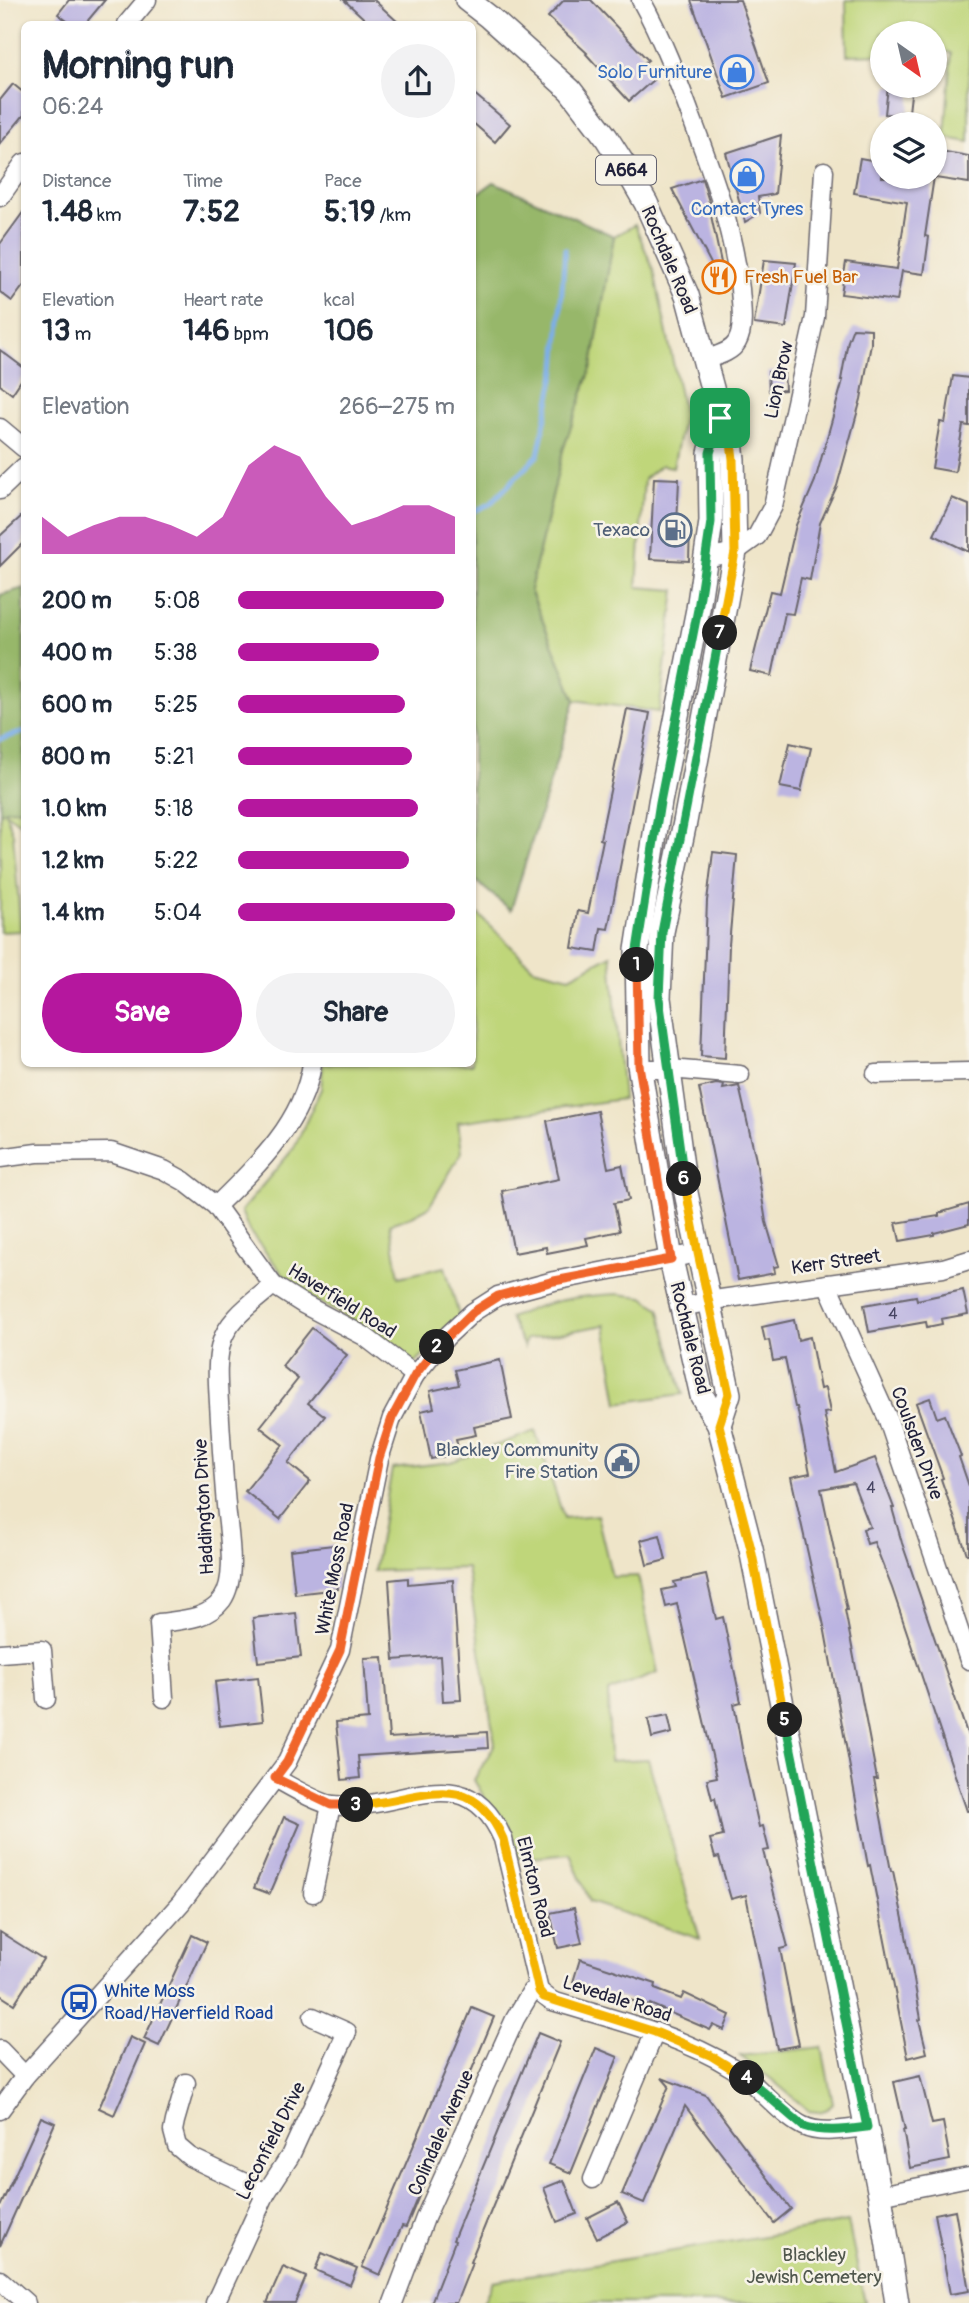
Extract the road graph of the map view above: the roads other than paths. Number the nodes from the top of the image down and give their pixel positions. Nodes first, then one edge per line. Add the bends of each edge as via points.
1 (147, 0) edge
2 (467, 0) edge
3 (641, 0) edge
4 (130, 21) edge
5 (21, 167) edge
6 (824, 171) dead end
7 (0, 197) edge
8 (704, 360) junction
9 (720, 418) junction
10 (0, 428) edge
11 (21, 446) edge
12 (21, 470) edge
13 (0, 490) edge
14 (735, 552) junction
15 (706, 558) junction
16 (311, 1067) edge
17 (639, 1069) junction
18 (670, 1069) junction
19 (969, 1072) edge
20 (876, 1074) dead end
21 (740, 1075) dead end
22 (0, 1158) edge
23 (216, 1206) junction
24 (698, 1253) junction
25 (671, 1259) junction
26 (969, 1260) edge
27 (827, 1284) junction
28 (273, 1285) junction
29 (708, 1301) junction
30 (682, 1307) junction
31 (415, 1375) junction
32 (719, 1425) junction
33 (0, 1653) edge
34 (969, 1660) edge
35 (164, 1698) dead end
36 (46, 1699) dead end
37 (275, 1778) junction
38 (331, 1805) junction
39 (313, 1893) dead end
40 (539, 1991) junction
41 (313, 2017) dead end
42 (655, 2032) junction
43 (0, 2050) edge
44 (25, 2076) junction
45 (186, 2084) dead end
46 (0, 2110) edge
47 (867, 2127) junction
48 (969, 2176) edge
49 (593, 2179) dead end
50 (266, 2193) junction
51 (880, 2195) junction
52 (0, 2280) edge
53 (26, 2303) edge
54 (215, 2303) edge
55 (393, 2303) edge
56 (897, 2303) edge

1 - 4 street
2 - 8 main road, Rochdale Road / A664 via 570,90 606,137 646,203 676,266
3 - 8 street via 666,50 732,235 742,307 740,333 733,347
5 - 7 street
6 - 14 street, Lion Brow via 815,317 773,506 757,536
8 - 9 main road, Rochdale Road / A664
9 - 14 main road, Rochdale Road / A664 via 730,434 733,459
9 - 15 main road, Rochdale Road via 710,453 711,522
10 - 11 street
12 - 13 street
14 - 15 street
14 - 18 main road, Rochdale Road / A664 via 662,932 659,998
15 - 17 main road, Rochdale Road via 637,950
16 - 23 street via 295,1114 260,1163
17 - 18 street
17 - 25 main road, Rochdale Road
18 - 21 street
18 - 24 main road, Rochdale Road / A664
19 - 20 street
22 - 23 street, Haverfield Road via 111,1152 164,1170
23 - 28 street, Haverfield Road
24 - 25 street, White Moss Road
24 - 29 main road, Rochdale Road / A664
25 - 30 main road, Rochdale Road
25 - 31 street, White Moss Road via 498,1296 446,1337
26 - 27 street, Kerr Street via 943,1268
27 - 29 street, Kerr Street
27 - 34 street, Coulsden Drive via 887,1417
28 - 31 street, Haverfield Road via 364,1336
28 - 35 street, Haddington Drive via 233,1321 221,1342 218,1365 229,1584 211,1612 159,1623
29 - 30 street, Kerr Street
29 - 32 main road, Rochdale Road / A664 via 729,1394
30 - 32 main road, Rochdale Road via 702,1396
31 - 37 street, White Moss Road via 392,1418 379,1458 340,1650
32 - 47 main road, Rochdale Road via 751,1549
33 - 36 street via 42,1650
37 - 38 street, Elmton Road
37 - 44 street, White Moss Road via 181,1903
38 - 39 street
38 - 40 street, Elmton Road via 368,1804 440,1791 460,1794 485,1809 503,1839
40 - 42 street, Levedale Road via 552,2001
40 - 55 street, Colindale Avenue via 531,1992 515,2019 425,2218
41 - 50 street, Leconfield Drive via 347,2032 290,2157
42 - 47 street, Levedale Road via 734,2069 803,2126 815,2130
42 - 49 street
43 - 44 street
44 - 46 street, White Moss Road
45 - 50 street via 174,2121 177,2146 190,2157
47 - 51 main road, Rochdale Road
48 - 51 street
50 - 54 street, Leconfield Drive
51 - 56 main road, Rochdale Road
52 - 53 street

